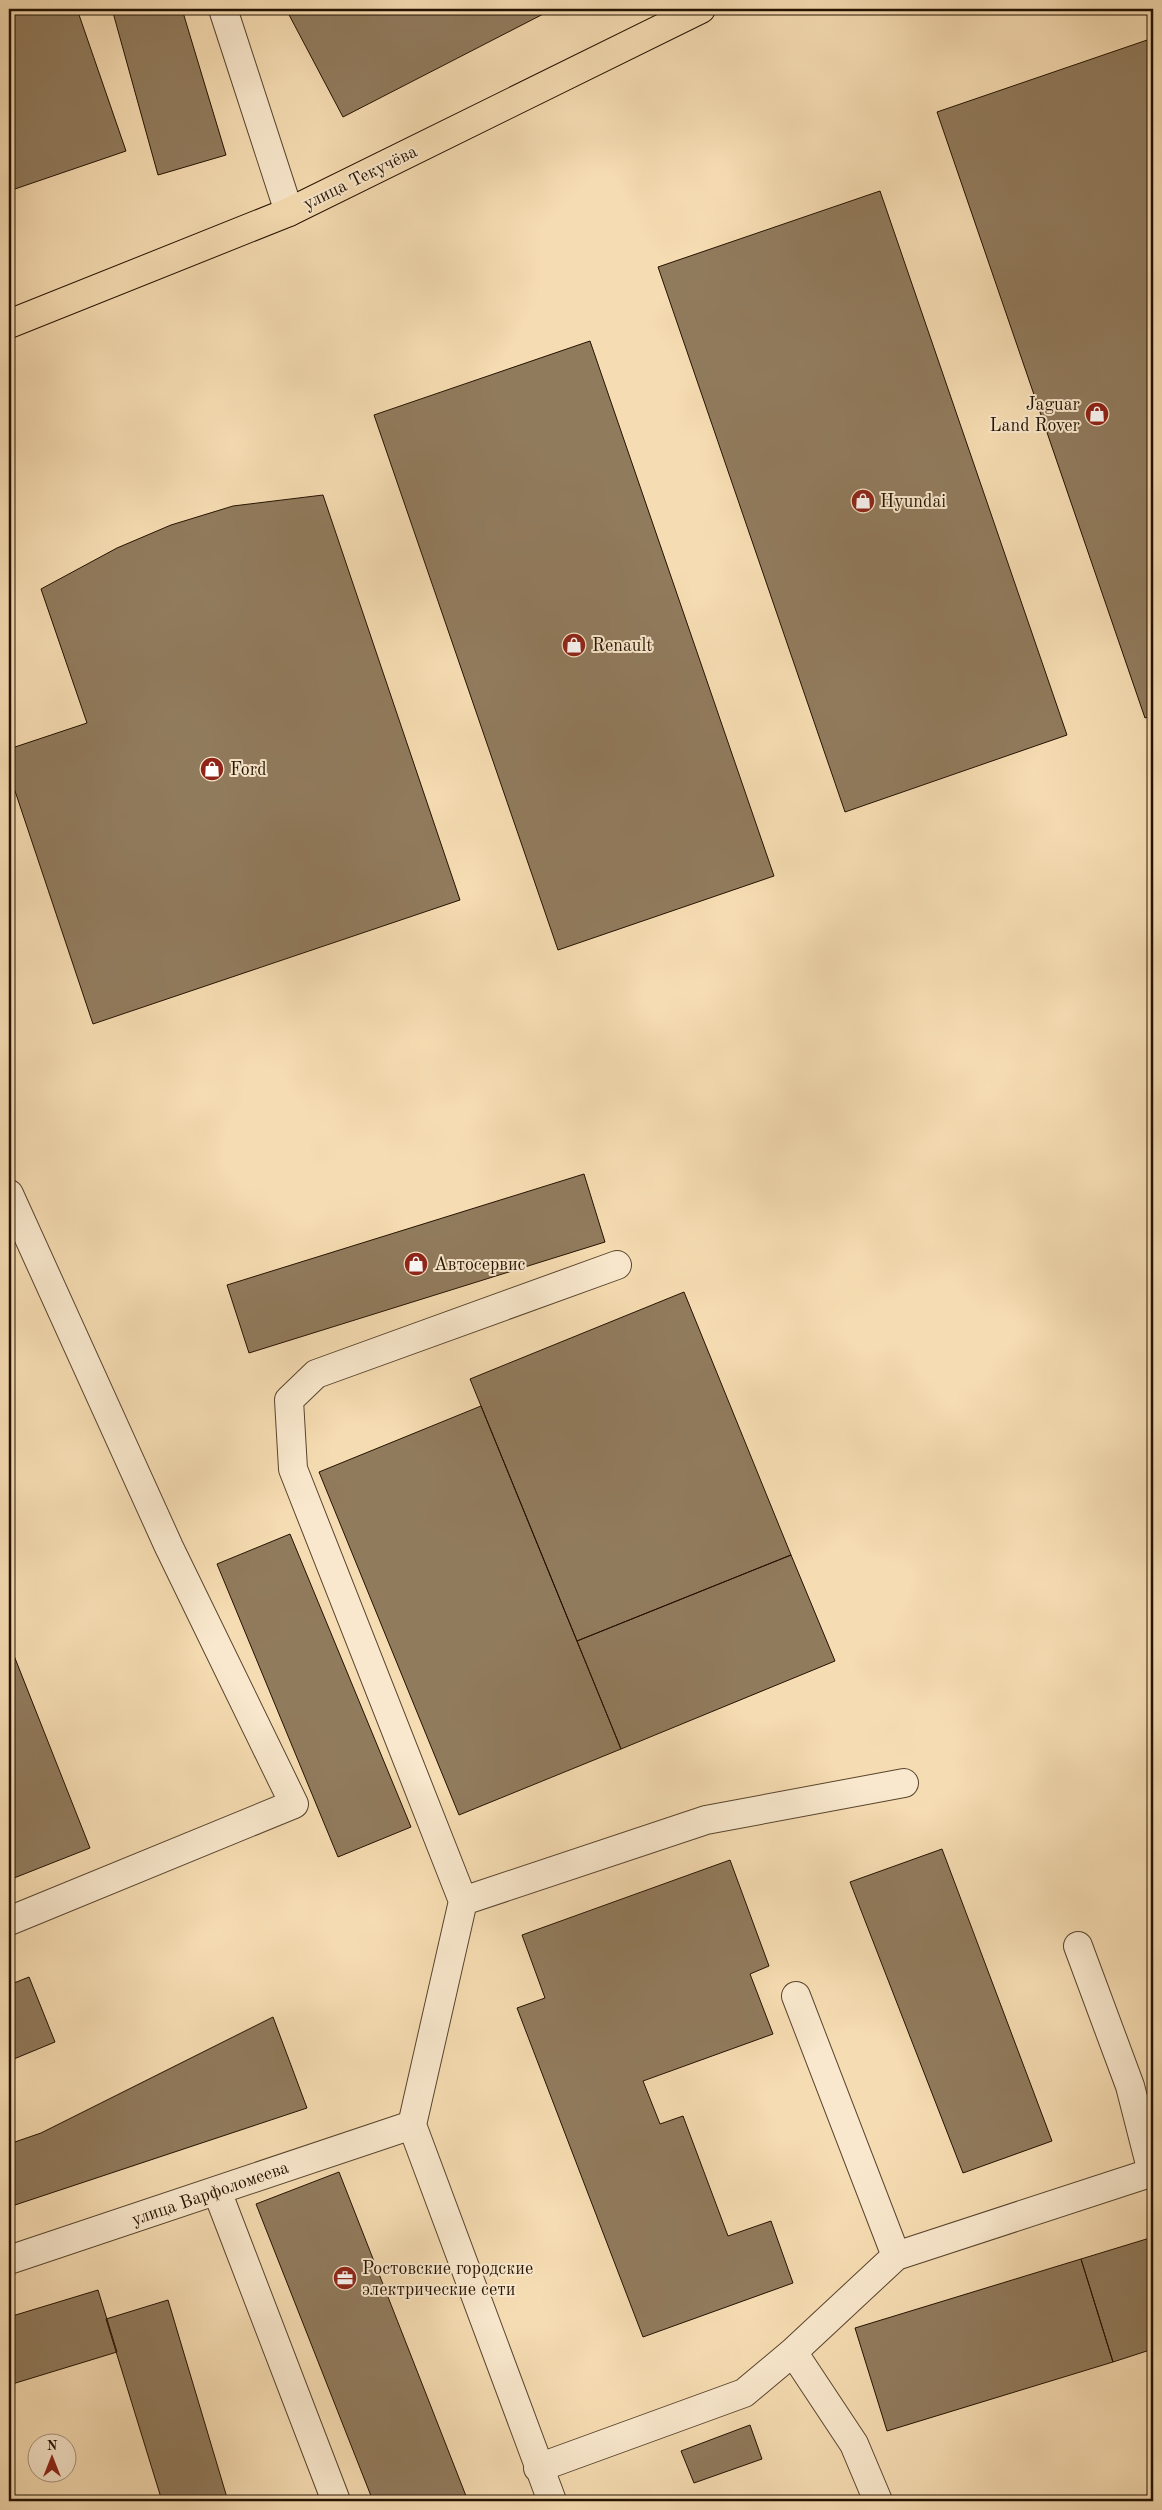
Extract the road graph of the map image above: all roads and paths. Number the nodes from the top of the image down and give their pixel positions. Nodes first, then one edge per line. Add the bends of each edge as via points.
1 (223, 9) edge
2 (701, 9) edge
3 (289, 212) junction
4 (9, 324) edge
5 (9, 1194) edge
6 (617, 1265) dead end
7 (904, 1783) dead end
8 (463, 1901) junction
9 (9, 1921) edge
10 (1078, 1946) dead end
11 (796, 1996) dead end
12 (412, 2125) junction
13 (1153, 2172) edge
14 (217, 2191) junction
15 (896, 2256) junction
16 (9, 2260) edge
17 (793, 2352) junction
18 (538, 2468) junction
19 (336, 2501) edge
20 (552, 2501) edge
21 (878, 2501) edge

1 - 3 street
2 - 3 main road, улица Текучёва
3 - 4 main road, улица Текучёва
5 - 9 street via 169,1547 294,1804
6 - 8 street via 316,1374 289,1400 294,1469
7 - 8 street via 706,1820
8 - 12 street
10 - 13 street via 1130,2086
11 - 15 street
12 - 14 street, улица Варфоломеева
12 - 18 street
13 - 15 street
14 - 16 street, улица Варфоломеева
14 - 19 street
15 - 17 street
17 - 18 street via 744,2392
17 - 21 street via 854,2444
18 - 20 street

